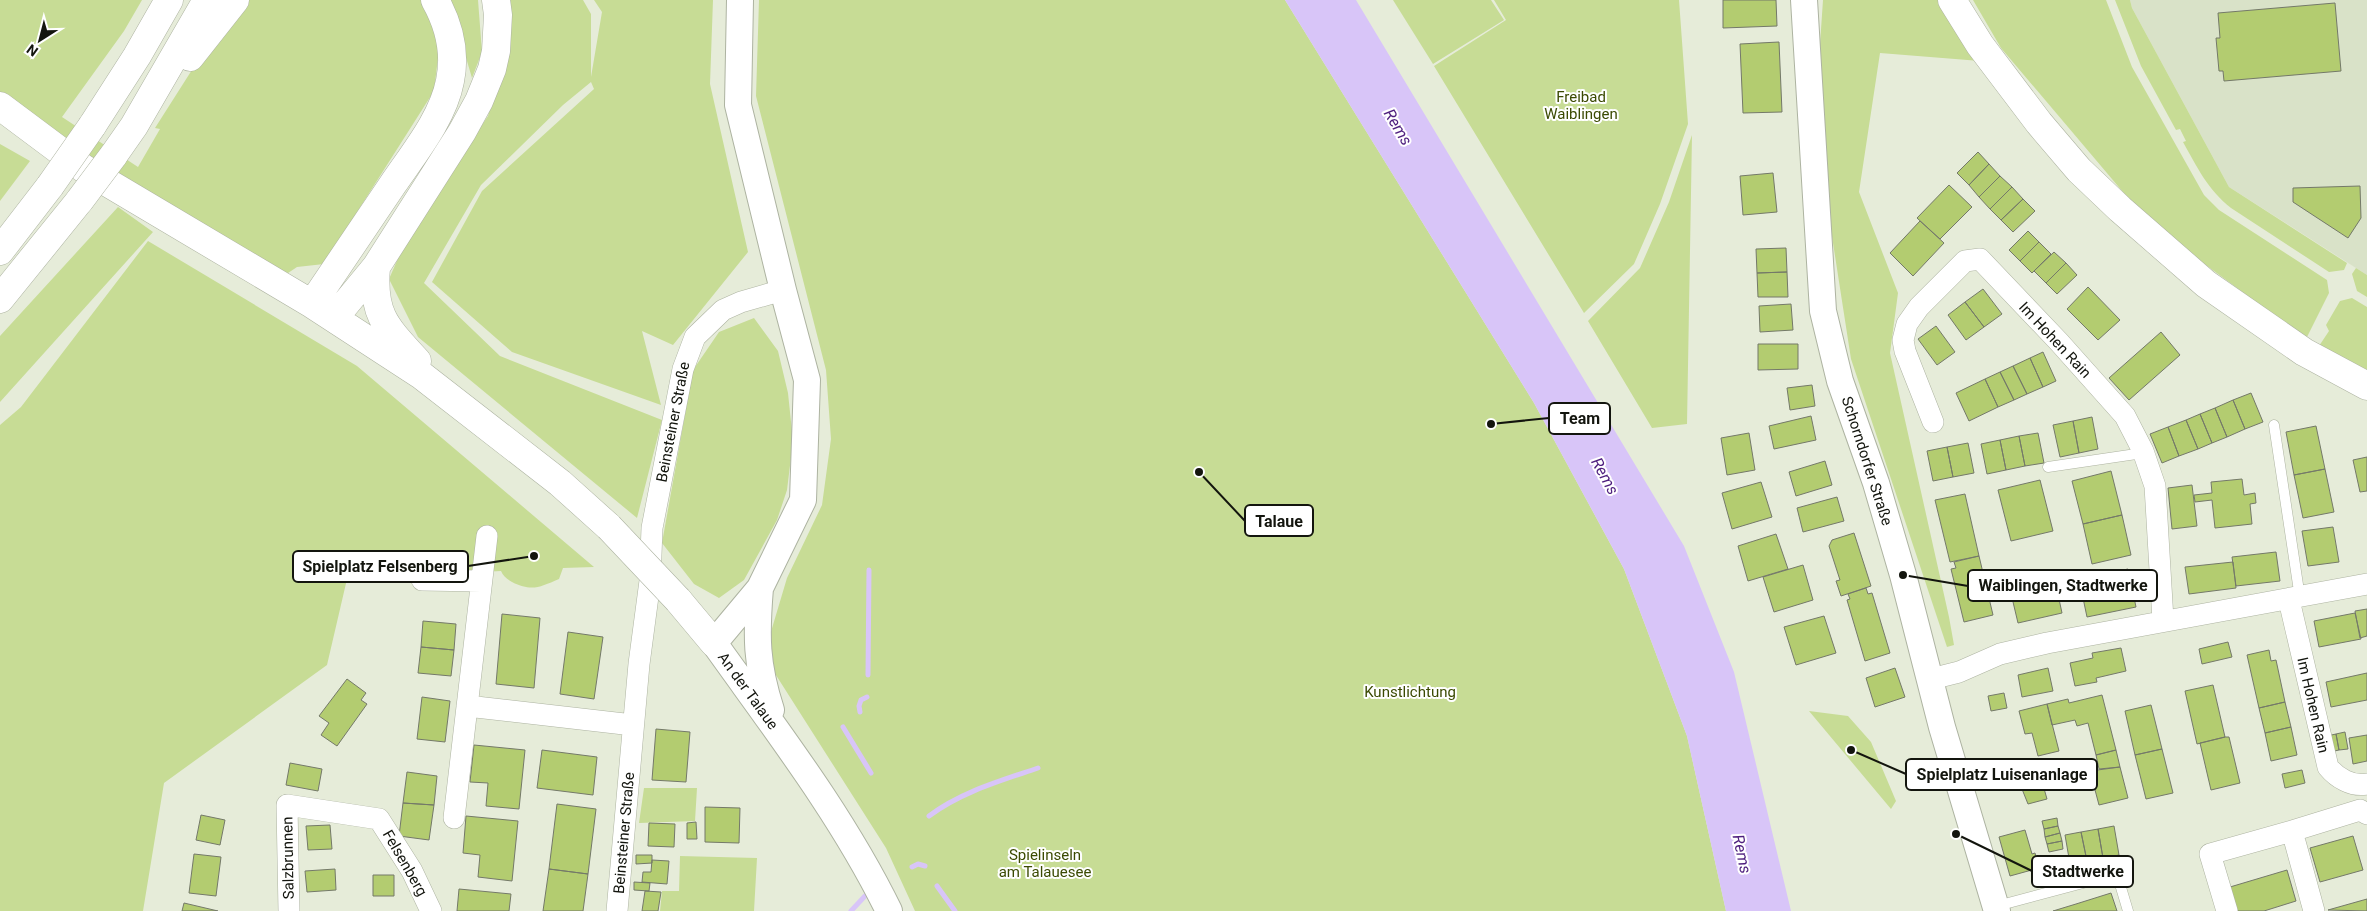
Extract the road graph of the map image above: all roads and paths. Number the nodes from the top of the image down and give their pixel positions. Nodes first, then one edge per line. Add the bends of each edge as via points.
1 (162, 0) edge
2 (169, 0) edge
3 (207, 0) edge
4 (235, 0) edge
5 (435, 0) edge
6 (496, 0) edge
7 (740, 0) edge
8 (1804, 0) edge
9 (1952, 0) edge
10 (147, 39) junction
11 (0, 106) edge
12 (134, 126) junction
13 (0, 129) edge
14 (82, 168) junction
15 (0, 251) edge
16 (376, 267) junction
17 (783, 290) junction
18 (0, 299) edge
19 (323, 311) junction
20 (2367, 386) edge
21 (447, 395) junction
22 (1933, 422) dead end
23 (2274, 425) dead end
24 (2143, 453) junction
25 (2048, 467) dead end
26 (487, 536) dead end
27 (422, 580) dead end
28 (482, 581) junction
29 (2367, 584) edge
30 (760, 588) junction
31 (2295, 599) junction
32 (2163, 620) junction
33 (714, 643) junction
34 (1931, 679) junction
35 (467, 706) junction
36 (633, 725) junction
37 (779, 734) junction
38 (2367, 784) edge
39 (287, 805) joint
40 (2367, 814) edge
41 (454, 818) dead end
42 (2292, 831) junction
43 (1997, 908) edge
44 (289, 911) edge
45 (432, 911) edge
46 (617, 911) edge
47 (889, 911) edge
48 (2128, 911) edge
49 (2227, 911) edge
50 (2314, 911) edge

1 - 10 main road
2 - 10 main road
3 - 12 main road
4 - 12 main road
5 - 19 main road via 450,34 452,58 443,104
6 - 16 main road via 496,51 479,101
7 - 17 street via 738,105
8 - 34 street, Schorndorfer Straße via 1823,310 1840,380 1876,483
9 - 20 main road via 1980,45 2039,123 2079,170 2120,209 2206,284 2304,352
10 - 15 main road, bridge via 92,126
11 - 14 main road
12 - 18 main road, bridge via 80,200
13 - 14 main road via 47,155
14 - 19 main road
16 - 19 main road
16 - 21 main road via 374,289 380,315
17 - 30 street, An der Talaue via 807,380 803,500
17 - 36 street, Beinsteiner Straße via 723,310 695,337 688,353 652,528 650,581
19 - 21 main road
21 - 33 main road, bridge via 560,483 609,527
22 - 24 street, Im Hohen Rain via 1905,351 1903,340 1907,324 1919,306 1965,261 1980,260 2125,416
23 - 31 lane, Im Hohen Rain
24 - 25 lane
24 - 32 street, Im Hohen Rain via 2156,486
26 - 28 street
27 - 28 street
28 - 35 street
29 - 31 street
30 - 33 street, An der Talaue
30 - 37 street via 756,638 762,681
31 - 32 street
31 - 38 street, Im Hohen Rain via 2328,767 2344,780
32 - 34 street via 2000,654 1960,672
33 - 37 street, An der Talaue
34 - 43 street, Schorndorfer Straße via 1942,727
35 - 36 street
35 - 41 street
36 - 46 street, Beinsteiner Straße
37 - 47 street, An der Talaue via 865,862
39 - 44 street, Salzbrunnen
39 - 45 street, Felsenberg via 379,819 412,871
40 - 42 street via 2360,810
42 - 49 street via 2210,854
42 - 50 street
43 - 48 lane via 2117,874

